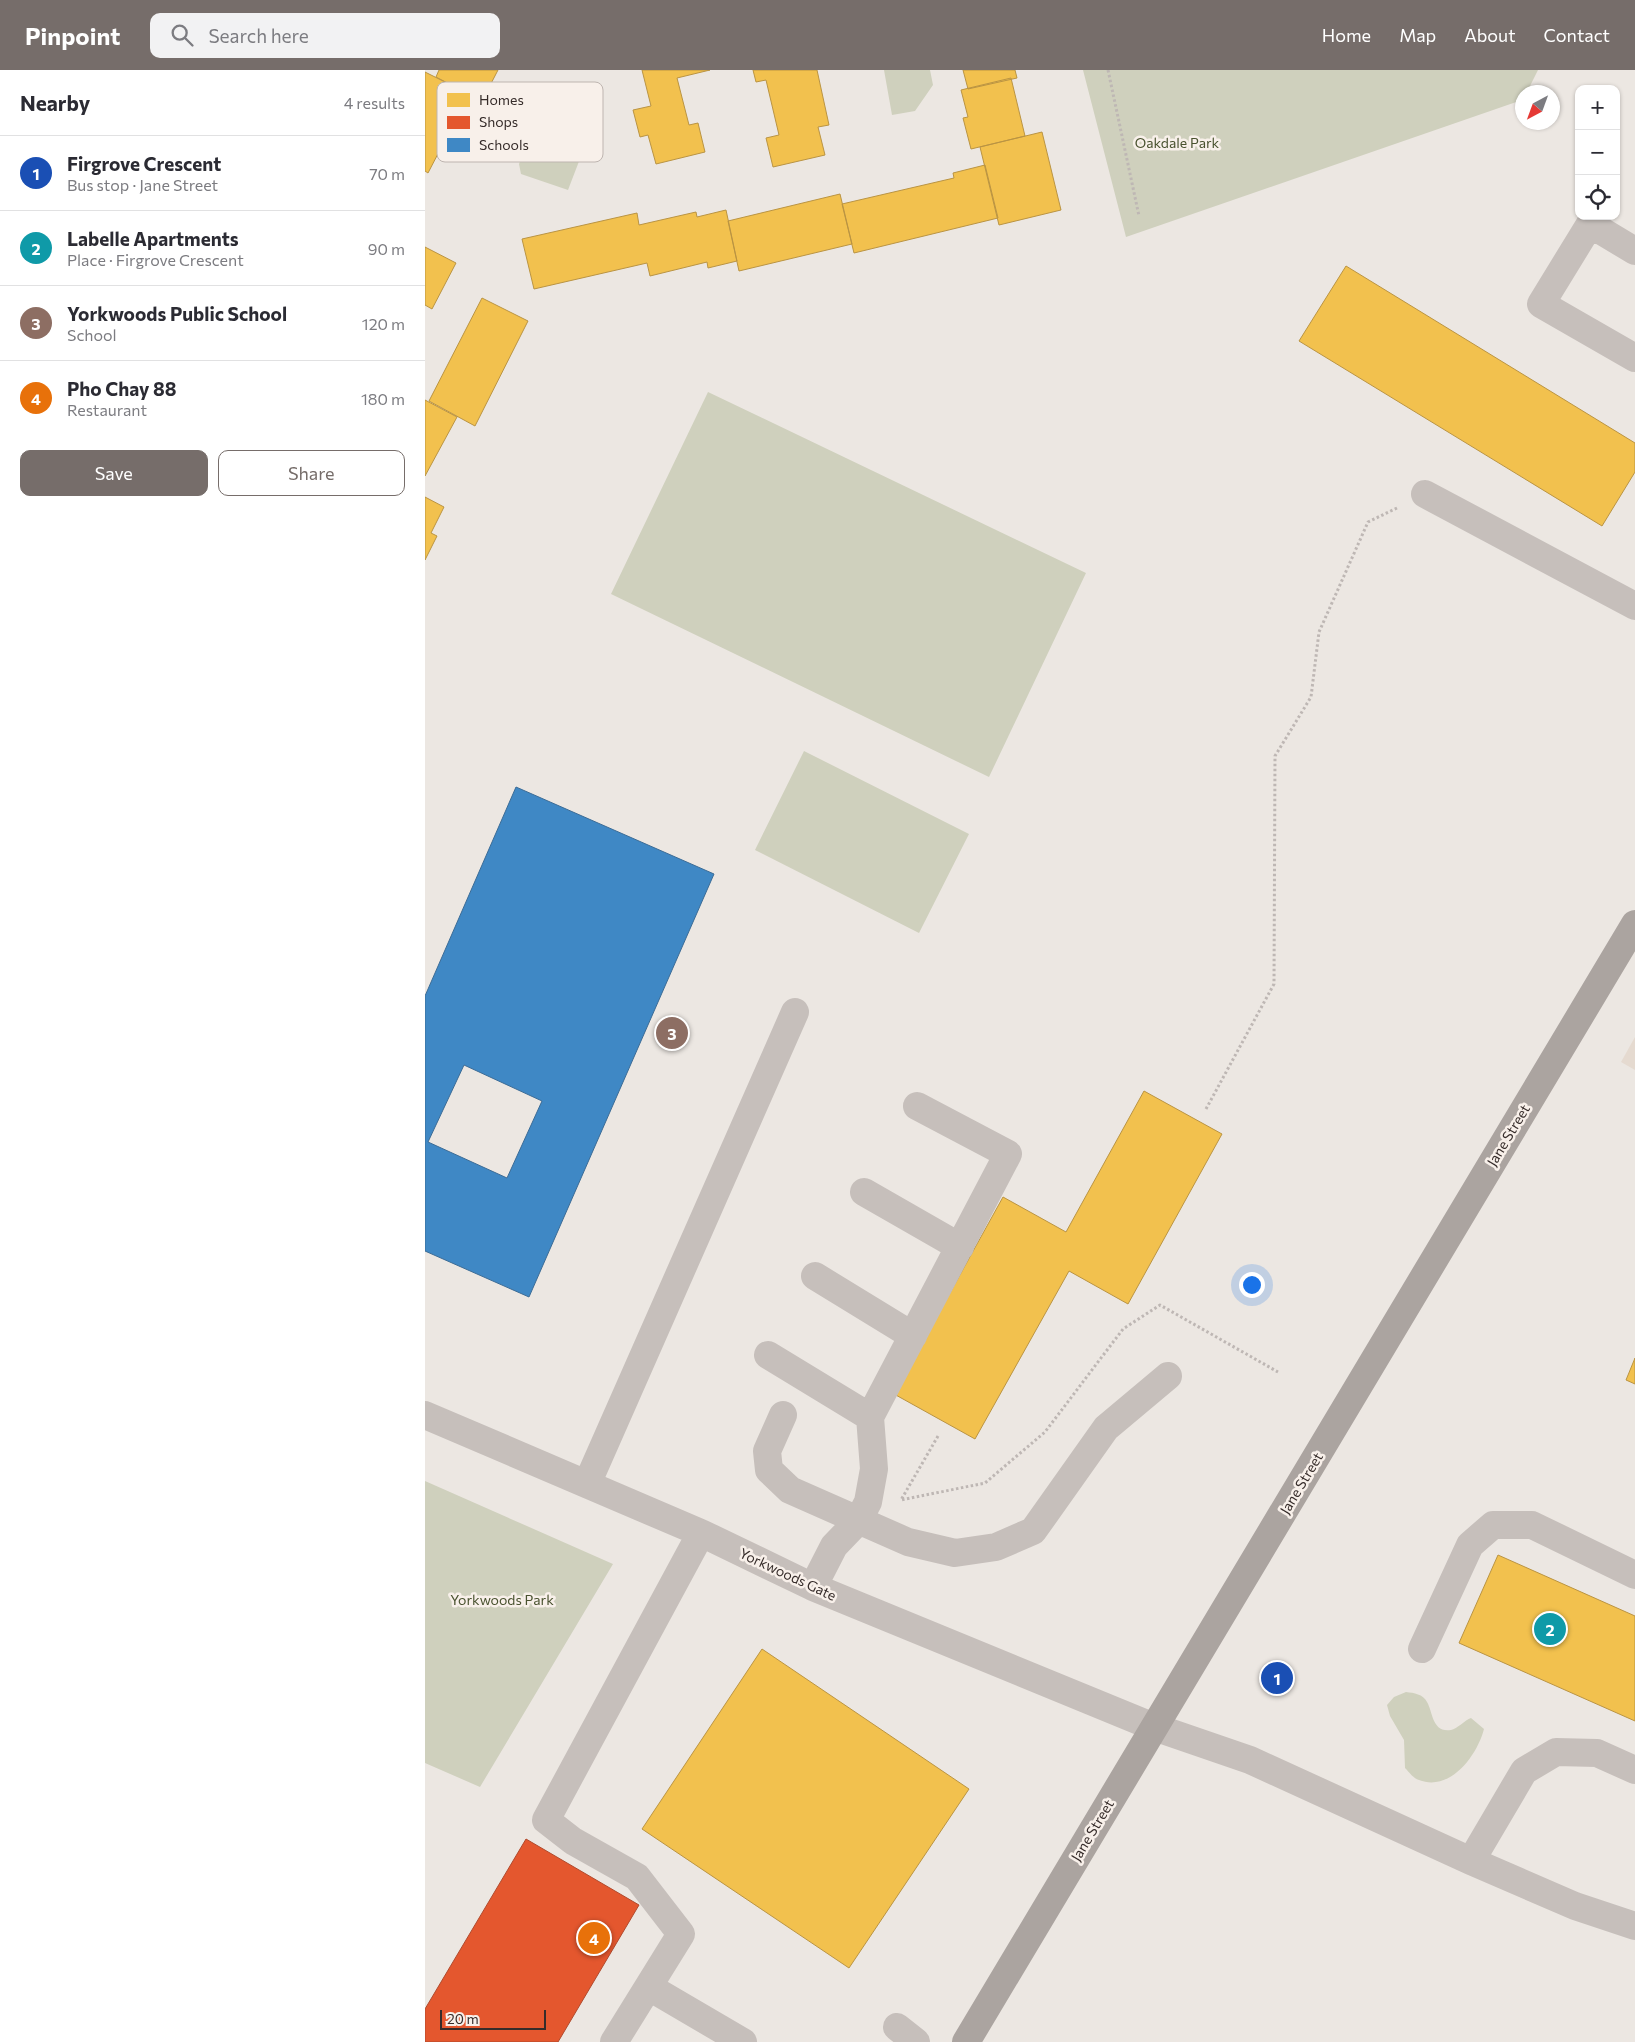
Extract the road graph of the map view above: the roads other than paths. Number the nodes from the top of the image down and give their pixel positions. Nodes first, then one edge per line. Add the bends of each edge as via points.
1 (1635, 252) edge
2 (1635, 358) edge
3 (1425, 494) road end
4 (1635, 606) edge
5 (1635, 924) edge
6 (795, 1012) dead end
7 (917, 1106) dead end
8 (864, 1192) dead end
9 (959, 1247) junction
10 (815, 1276) dead end
11 (913, 1336) junction
12 (768, 1355) dead end
13 (1168, 1376) dead end
14 (425, 1415) edge
15 (783, 1415) dead end
16 (870, 1417) junction
17 (587, 1484) junction
18 (858, 1521) junction
19 (701, 1533) junction
20 (1635, 1575) edge
21 (813, 1587) junction
22 (1422, 1649) dead end
23 (1153, 1727) junction
24 (1635, 1770) edge
25 (1471, 1861) junction
26 (1635, 1926) edge
27 (649, 1987) junction
28 (615, 2042) edge
29 (743, 2042) edge
30 (966, 2042) edge

1 - 2 street via 1590,224 1541,304
3 - 4 street
5 - 23 main road, Jane Street
6 - 17 street
7 - 9 street via 1008,1154
8 - 9 street
9 - 11 street
10 - 11 street
11 - 16 street
12 - 16 street
13 - 18 street via 1106,1428 1033,1531 996,1547 955,1553 908,1542
14 - 17 street, Yorkwoods Gate
15 - 18 street via 767,1450 769,1470 790,1490
16 - 18 street via 874,1469 868,1502
17 - 19 street, Yorkwoods Gate
18 - 21 street via 834,1546
19 - 21 street, Yorkwoods Gate
19 - 27 street via 546,1820 573,1841 637,1876 681,1934
20 - 22 street via 1533,1525 1493,1525 1470,1545
21 - 23 street, Yorkwoods Gate
23 - 25 street, Yorkwoods Gate via 1250,1760
23 - 30 main road, Jane Street
24 - 25 street via 1597,1753 1556,1752 1523,1771
25 - 26 street, Yorkwoods Gate via 1575,1906
27 - 28 street
27 - 29 street

